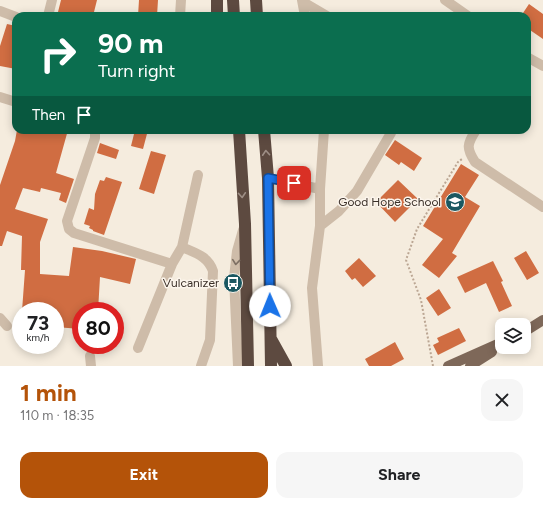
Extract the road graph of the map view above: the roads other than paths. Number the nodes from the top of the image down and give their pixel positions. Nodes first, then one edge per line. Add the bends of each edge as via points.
1 (52, 0) edge
2 (181, 0) edge
3 (217, 0) edge
4 (233, 0) edge
5 (256, 0) edge
6 (445, 0) edge
7 (303, 1) edge
8 (457, 4) edge
9 (0, 11) edge
10 (49, 12) edge
11 (180, 12) edge
12 (217, 12) edge
13 (234, 12) edge
14 (257, 12) edge
15 (304, 12) edge
16 (321, 12) edge
17 (464, 12) edge
18 (12, 16) edge
19 (531, 59) edge
20 (543, 66) edge
21 (1, 100) edge
22 (12, 101) edge
23 (95, 134) edge
24 (231, 134) edge
25 (239, 134) edge
26 (264, 134) edge
27 (324, 134) edge
28 (391, 134) edge
29 (474, 134) edge
30 (241, 165) junction
31 (198, 175) dead end
32 (268, 178) junction
33 (320, 188) junction
34 (543, 207) edge
35 (320, 226) junction
36 (182, 247) junction
37 (172, 264) junction
38 (543, 320) edge
39 (531, 328) edge
40 (270, 338) junction
41 (495, 345) edge
42 (138, 348) dead end
43 (495, 350) edge
44 (241, 365) edge
45 (201, 366) edge
46 (271, 366) edge
47 (286, 366) edge
48 (318, 366) edge
49 (448, 366) edge
50 (470, 366) edge

1 - 10 street
2 - 11 street
3 - 12 highway
4 - 13 highway
5 - 14 highway
6 - 8 street
7 - 15 street
7 - 16 street
8 - 17 street
9 - 18 street
19 - 20 street
21 - 22 street
23 - 37 street via 67,221 69,229 74,233
24 - 30 highway
25 - 30 highway
32 -> 26 highway
27 - 33 street
28 - 35 street via 357,191 339,211
29 - 34 street via 470,140 469,153 475,162
30 -> 44 highway via 248,332
31 - 36 street
32 - 33 street
32 - 40 highway
33 - 35 street
35 - 48 street via 312,288
36 - 37 street
36 - 45 street via 206,259 213,271 210,340
37 - 42 street
38 - 39 main road
40 - 46 highway
40 - 47 highway
41 - 49 main road
43 - 50 main road

